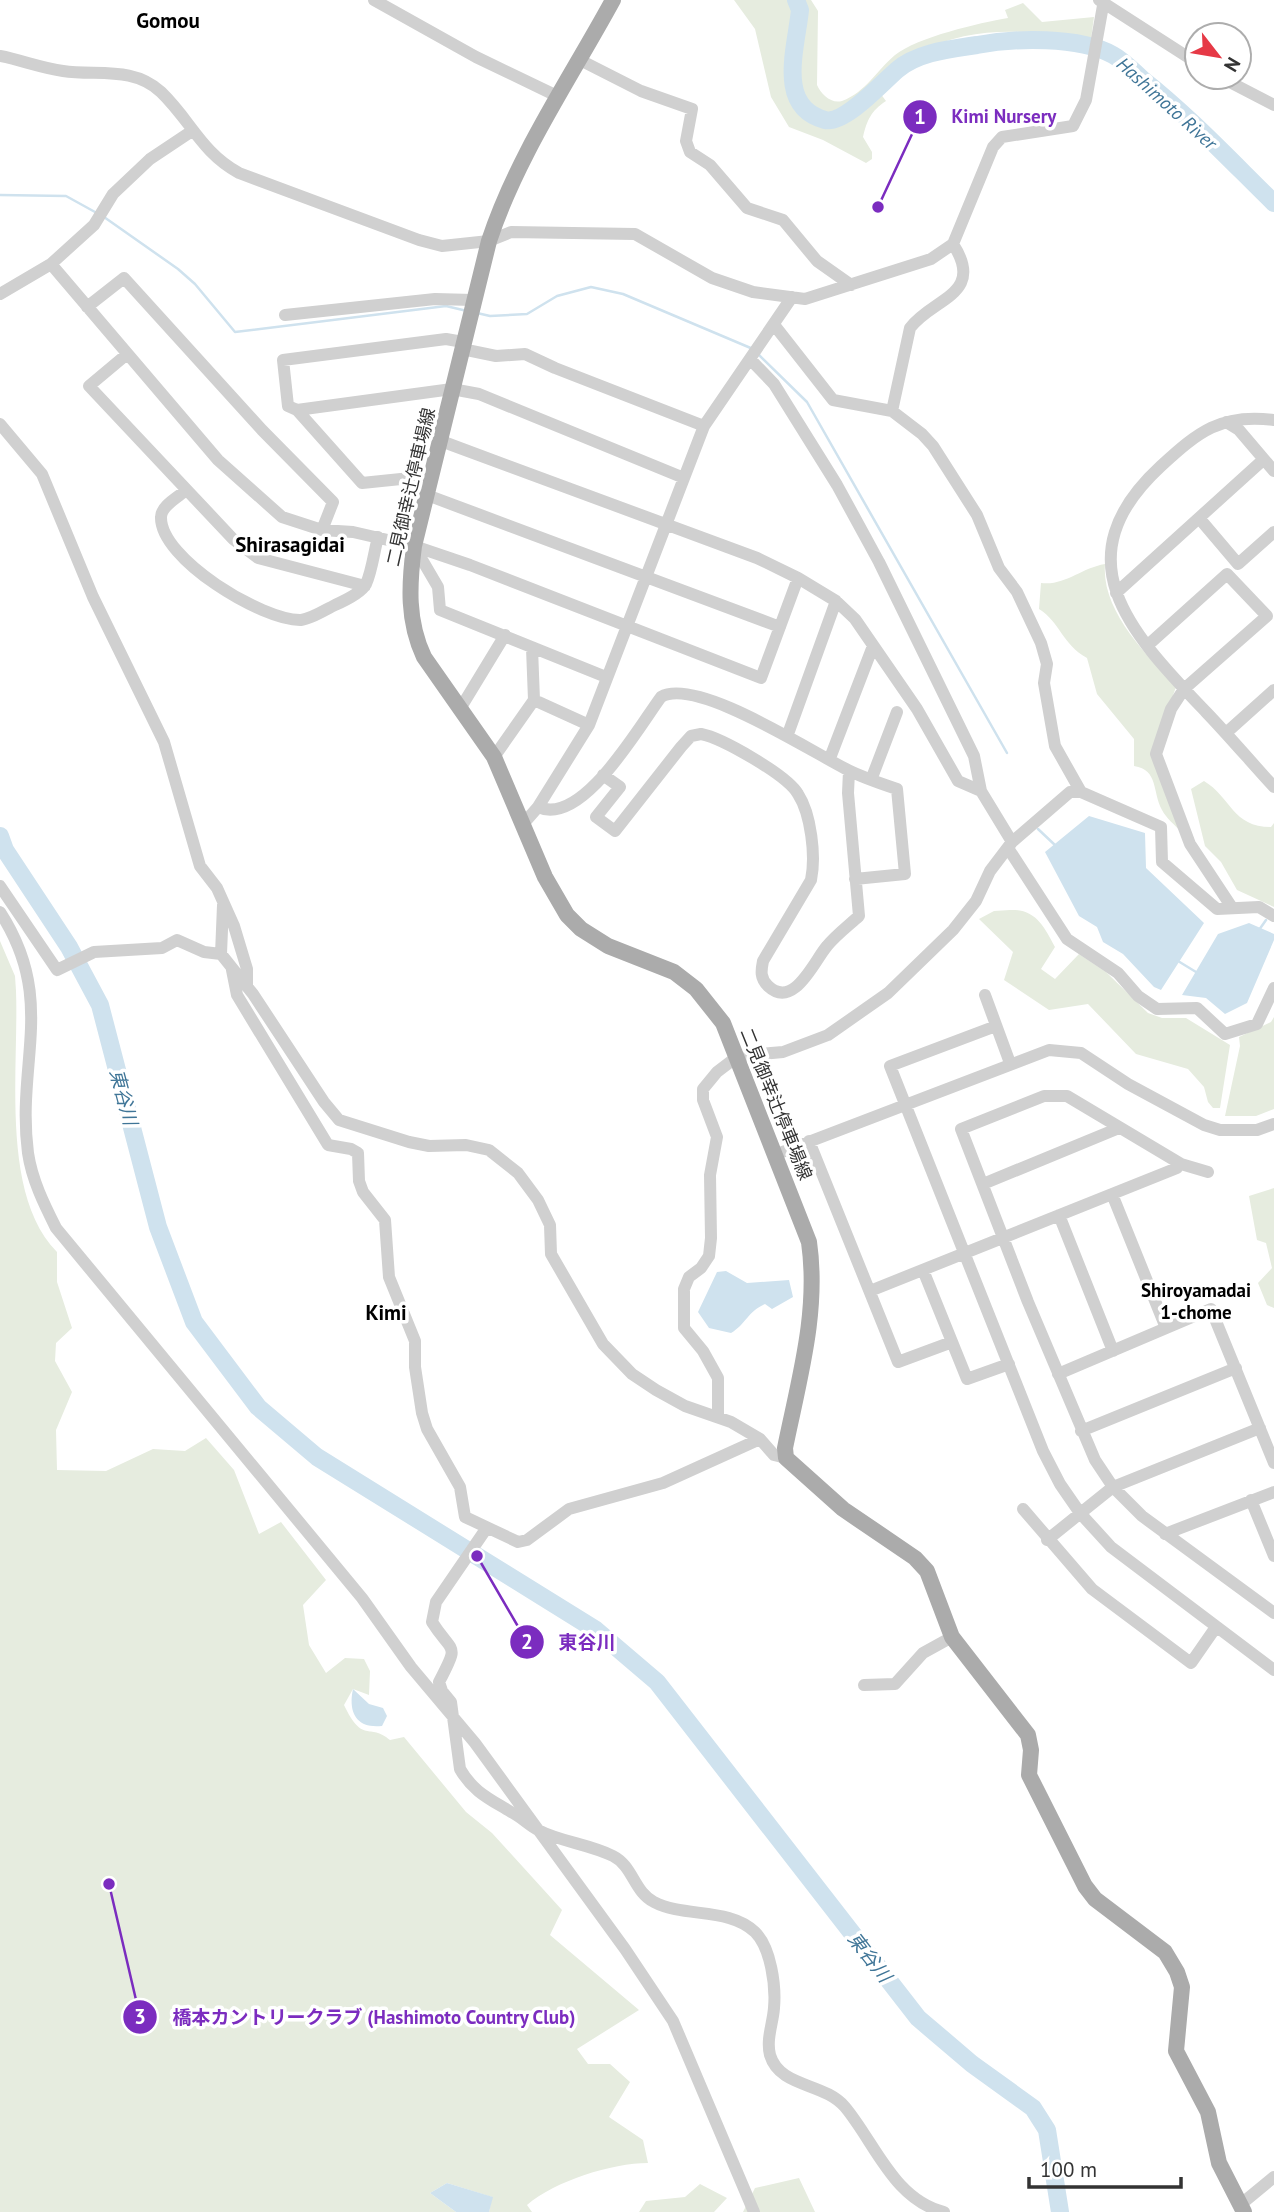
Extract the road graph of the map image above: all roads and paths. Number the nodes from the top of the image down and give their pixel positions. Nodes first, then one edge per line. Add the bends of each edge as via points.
1 (374, 0) edge
2 (612, 0) edge
3 (1102, 1) edge
4 (1183, 54) edge
5 (0, 56) edge
6 (578, 59) junction
7 (1247, 91) edge
8 (557, 96) junction
9 (1274, 105) edge
10 (192, 131) junction
11 (489, 242) junction
12 (953, 244) junction
13 (51, 264) junction
14 (851, 285) junction
15 (0, 294) edge
16 (792, 297) junction
17 (88, 307) junction
18 (471, 307) junction
19 (285, 315) dead end
20 (773, 329) junction
21 (463, 345) junction
22 (126, 355) junction
23 (752, 357) junction
24 (452, 389) junction
25 (297, 410) junction
26 (892, 411) junction
27 (1274, 420) edge
28 (1226, 422) junction
29 (0, 424) edge
30 (704, 426) junction
31 (441, 441) junction
32 (1264, 460) junction
33 (1274, 471) edge
34 (430, 476) junction
35 (684, 478) junction
36 (185, 491) junction
37 (427, 495) junction
38 (1199, 518) junction
39 (664, 526) junction
40 (322, 530) junction
41 (1274, 532) edge
42 (378, 537) junction
43 (414, 546) junction
44 (645, 577) junction
45 (799, 578) junction
46 (365, 586) junction
47 (1116, 593) junction
48 (836, 601) junction
49 (627, 626) junction
50 (780, 627) junction
51 (505, 635) junction
52 (1148, 645) junction
53 (873, 646) junction
54 (532, 648) junction
55 (606, 677) junction
56 (1184, 689) junction
57 (1274, 690) edge
58 (534, 700) junction
59 (460, 709) junction
60 (897, 712) dead end
61 (589, 724) junction
62 (1226, 733) junction
63 (788, 734) junction
64 (494, 757) junction
65 (830, 758) junction
66 (849, 771) junction
67 (603, 775) junction
68 (1271, 778) edge
69 (871, 780) junction
70 (981, 791) junction
71 (1080, 792) junction
72 (538, 807) junction
73 (524, 823) junction
74 (1010, 845) junction
75 (855, 879) junction
76 (0, 886) edge
77 (223, 904) junction
78 (1231, 906) junction
79 (0, 912) edge
80 (1274, 916) edge
81 (221, 954) junction
82 (232, 969) junction
83 (247, 986) junction
84 (1274, 988) edge
85 (985, 995) dead end
86 (996, 1026) junction
87 (738, 1056) junction
88 (1010, 1063) junction
89 (904, 1105) junction
90 (1274, 1124) edge
91 (1119, 1128) junction
92 (809, 1141) junction
93 (776, 1154) junction
94 (1177, 1168) dead end
95 (1208, 1172) dead end
96 (983, 1184) junction
97 (1112, 1194) junction
98 (1059, 1215) junction
99 (1003, 1238) junction
100 (966, 1252) junction
101 (923, 1270) junction
102 (870, 1291) junction
103 (1166, 1328) junction
104 (952, 1342) junction
105 (1113, 1351) junction
106 (1009, 1364) junction
107 (1236, 1368) junction
108 (1058, 1374) junction
109 (718, 1417) junction
110 (1260, 1428) junction
111 (1081, 1431) junction
112 (760, 1439) junction
113 (786, 1458) junction
114 (1274, 1463) edge
115 (1113, 1487) junction
116 (1274, 1492) edge
117 (1251, 1500) junction
118 (1023, 1509) dead end
119 (1080, 1513) junction
120 (481, 1533) junction
121 (1166, 1534) junction
122 (1047, 1541) junction
123 (1274, 1556) edge
124 (1274, 1613) edge
125 (1216, 1627) junction
126 (952, 1637) junction
127 (1274, 1670) edge
128 (864, 1685) dead end
129 (452, 1717) junction
130 (539, 1830) junction
131 (1274, 2177) edge
132 (1242, 2209) edge
133 (754, 2212) edge
134 (944, 2212) edge

1 - 8 street
2 - 6 main road, 二見御幸辻停車場線
3 - 4 street
3 - 12 street via 1086,100 1073,126 1002,137 993,147
5 - 10 street via 61,71 124,73 142,79 160,91
6 - 8 main road, 二見御幸辻停車場線
6 - 14 street via 641,91 692,109 686,141 690,152 710,164 747,208 783,220 817,261
7 - 9 street
8 - 11 main road, 二見御幸辻停車場線 via 497,216
10 - 11 street via 220,163 239,173 442,246
10 - 13 street via 150,159 107,202 94,225
11 - 16 street via 511,232 635,234 712,278 752,292
11 - 18 main road, 二見御幸辻停車場線
12 - 14 street via 931,259
12 - 26 street via 965,272 963,279 948,299 909,328
13 - 15 street
13 - 17 street
14 - 16 street via 805,299
16 - 20 street
17 - 22 street
17 - 40 street via 124,278 333,502
18 - 19 street via 435,299
18 - 21 main road, 二見御幸辻停車場線
20 - 23 street
20 - 26 street via 833,400
21 - 24 main road, 二見御幸辻停車場線
21 - 25 street via 446,338 283,360 288,406
21 - 30 street via 496,356 525,354
22 - 36 street via 89,386
22 - 40 street via 218,460 262,502 282,517
23 - 30 street
23 - 70 street via 775,384 879,562 974,756
24 - 25 street
24 - 31 main road, 二見御幸辻停車場線
24 - 35 street via 478,394
25 - 34 street via 362,483
26 - 71 street via 933,446 977,515 999,568 1031,618 1047,664 1044,682 1055,746
27 - 28 street via 1252,417
28 - 32 street via 1239,430
28 - 47 street via 1194,436 1129,501 1110,547
29 - 77 street via 29,456 51,494 93,597 164,742 200,866
30 - 35 street
31 - 34 main road, 二見御幸辻停車場線
31 - 39 street
32 - 33 street
32 - 38 street
34 - 37 main road, 二見御幸辻停車場線
35 - 39 street
36 - 46 street via 258,558
36 - 46 street via 160,517 166,536 196,572 226,593 286,618 303,620
37 - 43 main road, 二見御幸辻停車場線
37 - 44 street
38 - 41 street via 1238,564
38 - 47 street
39 - 44 street
39 - 45 street via 757,558
40 - 42 street
42 - 43 street
42 - 46 street
43 - 49 street
43 - 51 street via 438,587 440,610
43 - 59 main road, 二見御幸辻停車場線 via 409,592 415,639
44 - 49 street
44 - 50 street
45 - 48 street
45 - 50 street
47 - 52 street via 1125,616
48 - 53 street
48 - 63 street
49 - 50 street via 761,678
49 - 55 street
51 - 54 street
51 - 59 street
52 - 56 street
52 - 56 street via 1227,574 1267,616
53 - 65 street
53 - 70 street via 917,709 958,781
54 - 55 street
54 - 58 street
55 - 61 street
56 - 62 street
56 - 78 street via 1171,709 1156,754 1190,844
57 - 62 street
58 - 61 street
58 - 64 street
59 - 64 main road, 二見御幸辻停車場線
60 - 69 street
61 - 72 street
62 - 68 street
63 - 65 street
63 - 67 street via 688,693 669,693
64 - 73 main road, 二見御幸辻停車場線
65 - 66 street
66 - 69 street
66 - 75 street
67 - 72 street via 574,804 549,812
67 - 75 street via 620,787 596,817 615,831 681,747 701,733 793,787 805,809 813,869 763,961 762,977 773,990 797,988 827,946 859,916
69 - 75 street via 898,789 905,874
70 - 74 street
71 - 74 street via 1070,792 1053,803
71 - 78 street via 1161,827 1163,862 1217,909
72 - 73 street
73 - 87 main road, 二見御幸辻停車場線 via 545,877 567,915 608,946 674,972 696,989 723,1023
74 - 84 street via 1067,939 1118,973 1157,1009 1197,1007 1225,1034 1257,1024
74 - 87 street via 953,930 888,993 828,1035 783,1052
76 - 81 street via 57,970 90,954 162,948 177,940
77 - 81 street
77 - 83 street via 247,969
78 - 80 street via 1259,907
79 - 129 street via 27,971 34,1012 26,1115 28,1152 40,1197 56,1228 362,1598
81 - 82 street
82 - 83 street
82 - 120 street via 237,995 328,1145 358,1153 359,1181 384,1220 389,1277 415,1341 415,1367 427,1429 460,1487 466,1517
83 - 109 street via 339,1120 429,1146 467,1145 489,1150 518,1173 550,1225 551,1254 603,1344 632,1374 656,1390
85 - 86 street
86 - 88 street
86 - 89 street via 890,1066
87 - 93 main road, 二見御幸辻停車場線
87 - 109 street via 703,1089 717,1137 710,1175 711,1238 709,1256 684,1289 684,1328 718,1378
88 - 89 street
88 - 90 street via 1049,1050 1081,1053 1204,1125 1257,1130
89 - 92 street
89 - 100 street
91 - 95 street via 1181,1164
91 - 96 street
91 - 96 street via 1067,1096 1044,1096 961,1129
92 - 93 street
92 - 102 street
93 - 113 main road, 二見御幸辻停車場線 via 809,1242 814,1277
94 - 97 street
96 - 99 street
97 - 98 street
97 - 103 street
98 - 99 street
98 - 105 street
99 - 100 street
99 - 108 street
100 - 101 street
100 - 106 street
101 - 102 street
101 - 104 street
102 - 104 street via 898,1362
103 - 105 street
103 - 107 street via 1211,1309
104 - 106 street via 967,1379
105 - 108 street
106 - 119 street via 1043,1451
107 - 110 street
107 - 111 street
108 - 111 street
109 - 112 street
110 - 114 street
110 - 115 street
111 - 115 street
112 - 113 street via 774,1455
112 - 120 street via 663,1483 569,1508 527,1540
113 - 126 main road via 843,1509 915,1558 927,1571
115 - 119 street
115 - 121 street
116 - 117 street
117 - 121 street
117 - 123 street
118 - 122 street
119 - 122 street
119 - 125 street via 1111,1547
120 - 129 street via 436,1602 432,1622 451,1644 453,1655 439,1682 451,1702
121 - 124 street
122 - 125 street via 1092,1589 1191,1663
125 - 127 street
126 - 128 street via 923,1653 895,1684
126 - 132 main road via 1028,1735 1029,1775 1085,1886 1165,1952 1177,1972 1182,1987 1176,2051 1208,2112 1219,2163
129 - 130 street
129 - 130 street via 460,1769 466,1778 490,1802
130 - 133 street via 673,2021
130 - 134 street via 614,1856 653,1902 732,1919 755,1932 774,1981 769,2037 776,2069 833,2095 919,2203
131 - 132 street

